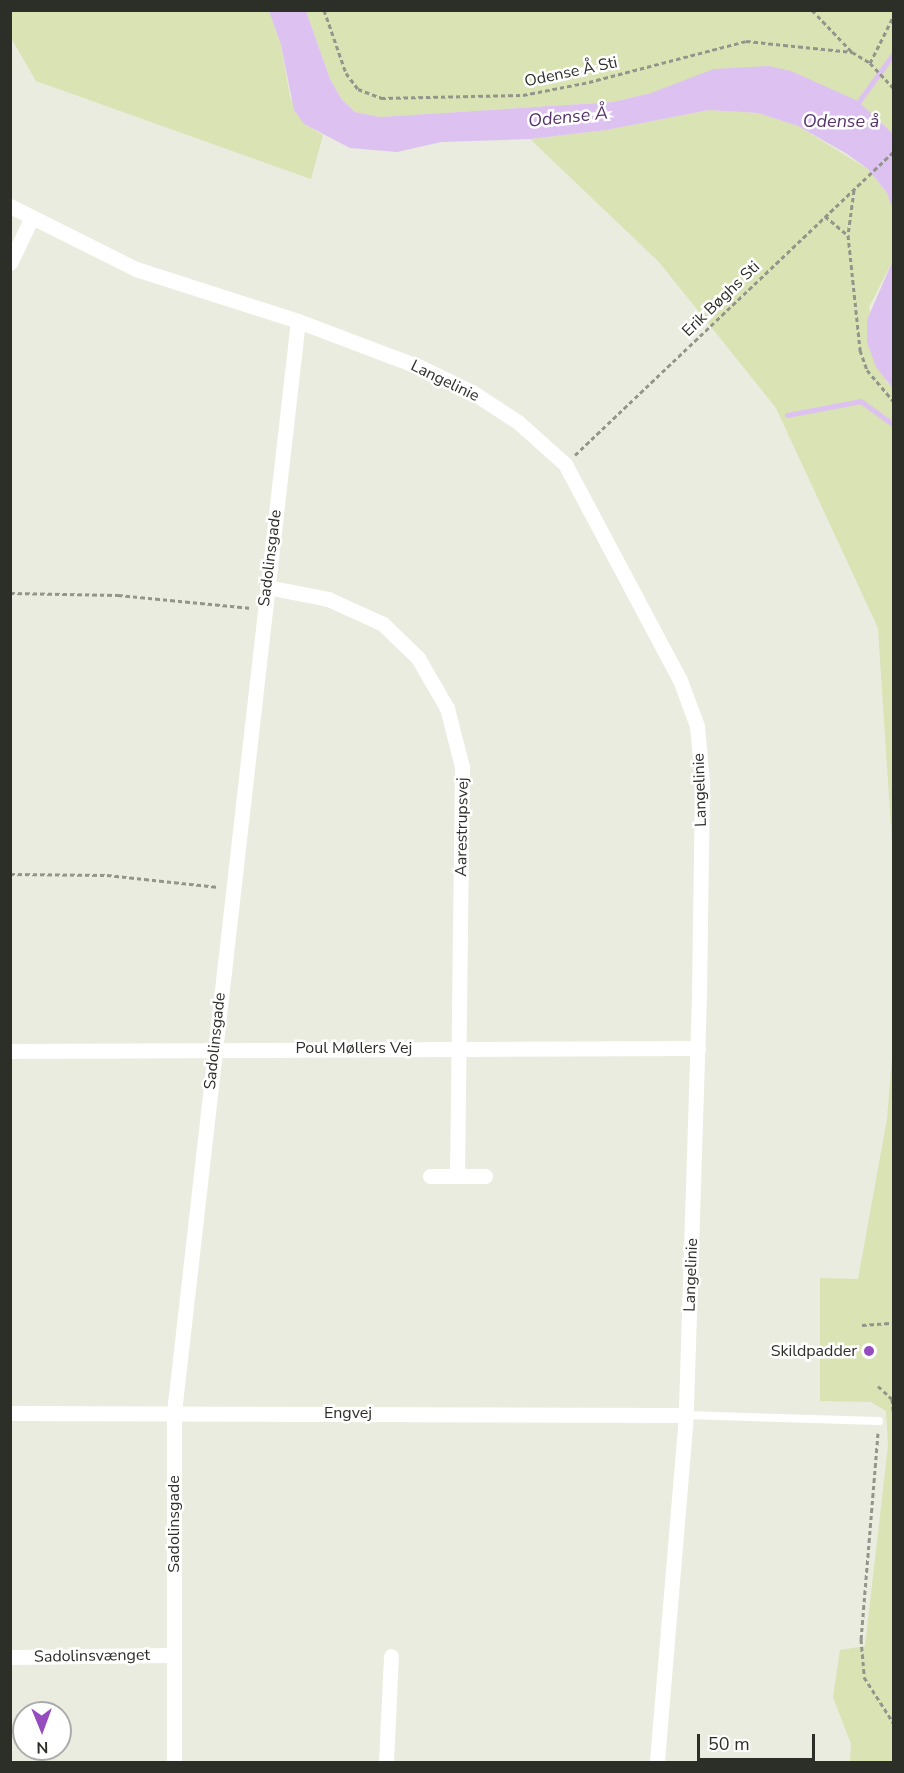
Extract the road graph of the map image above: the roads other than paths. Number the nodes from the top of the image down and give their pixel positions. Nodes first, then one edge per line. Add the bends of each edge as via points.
1 (10, 206) edge
2 (32, 217) junction
3 (10, 263) edge
4 (298, 321) junction
5 (267, 587) junction
6 (214, 1048) junction
7 (459, 1048) junction
8 (698, 1048) junction
9 (10, 1051) edge
10 (430, 1176) dead end
11 (457, 1176) junction
12 (485, 1176) dead end
13 (174, 1412) junction
14 (10, 1413) edge
15 (686, 1415) junction
16 (879, 1421) road end
17 (173, 1655) junction
18 (391, 1656) dead end
19 (10, 1657) edge
20 (174, 1762) edge
21 (386, 1762) edge
22 (657, 1762) edge

1 - 2 street, Langelinie
2 - 3 street
2 - 4 street, Langelinie via 136,269
4 - 5 street, Sadolinsgade
4 - 8 street, Langelinie via 420,367 472,392 518,422 565,464 680,680 697,726 702,782
5 - 6 street, Sadolinsgade
5 - 7 street, Aarestrupsvej via 328,599 383,624 418,658 447,708 462,767
6 - 7 street, Poul Møllers Vej
6 - 9 street, Poul Møllers Vej
6 - 13 street, Sadolinsgade
7 - 8 street, Poul Møllers Vej
7 - 11 street, Aarestrupsvej
8 - 15 street, Langelinie
10 - 11 street
11 - 12 street
13 - 14 street, Engvej
13 - 15 street, Engvej
13 - 17 street, Sadolinsgade
15 - 16 lane
15 - 22 street, Langelinie
17 - 19 street, Sadolinsvænget
17 - 20 street, Sadolinsgade
18 - 21 street

